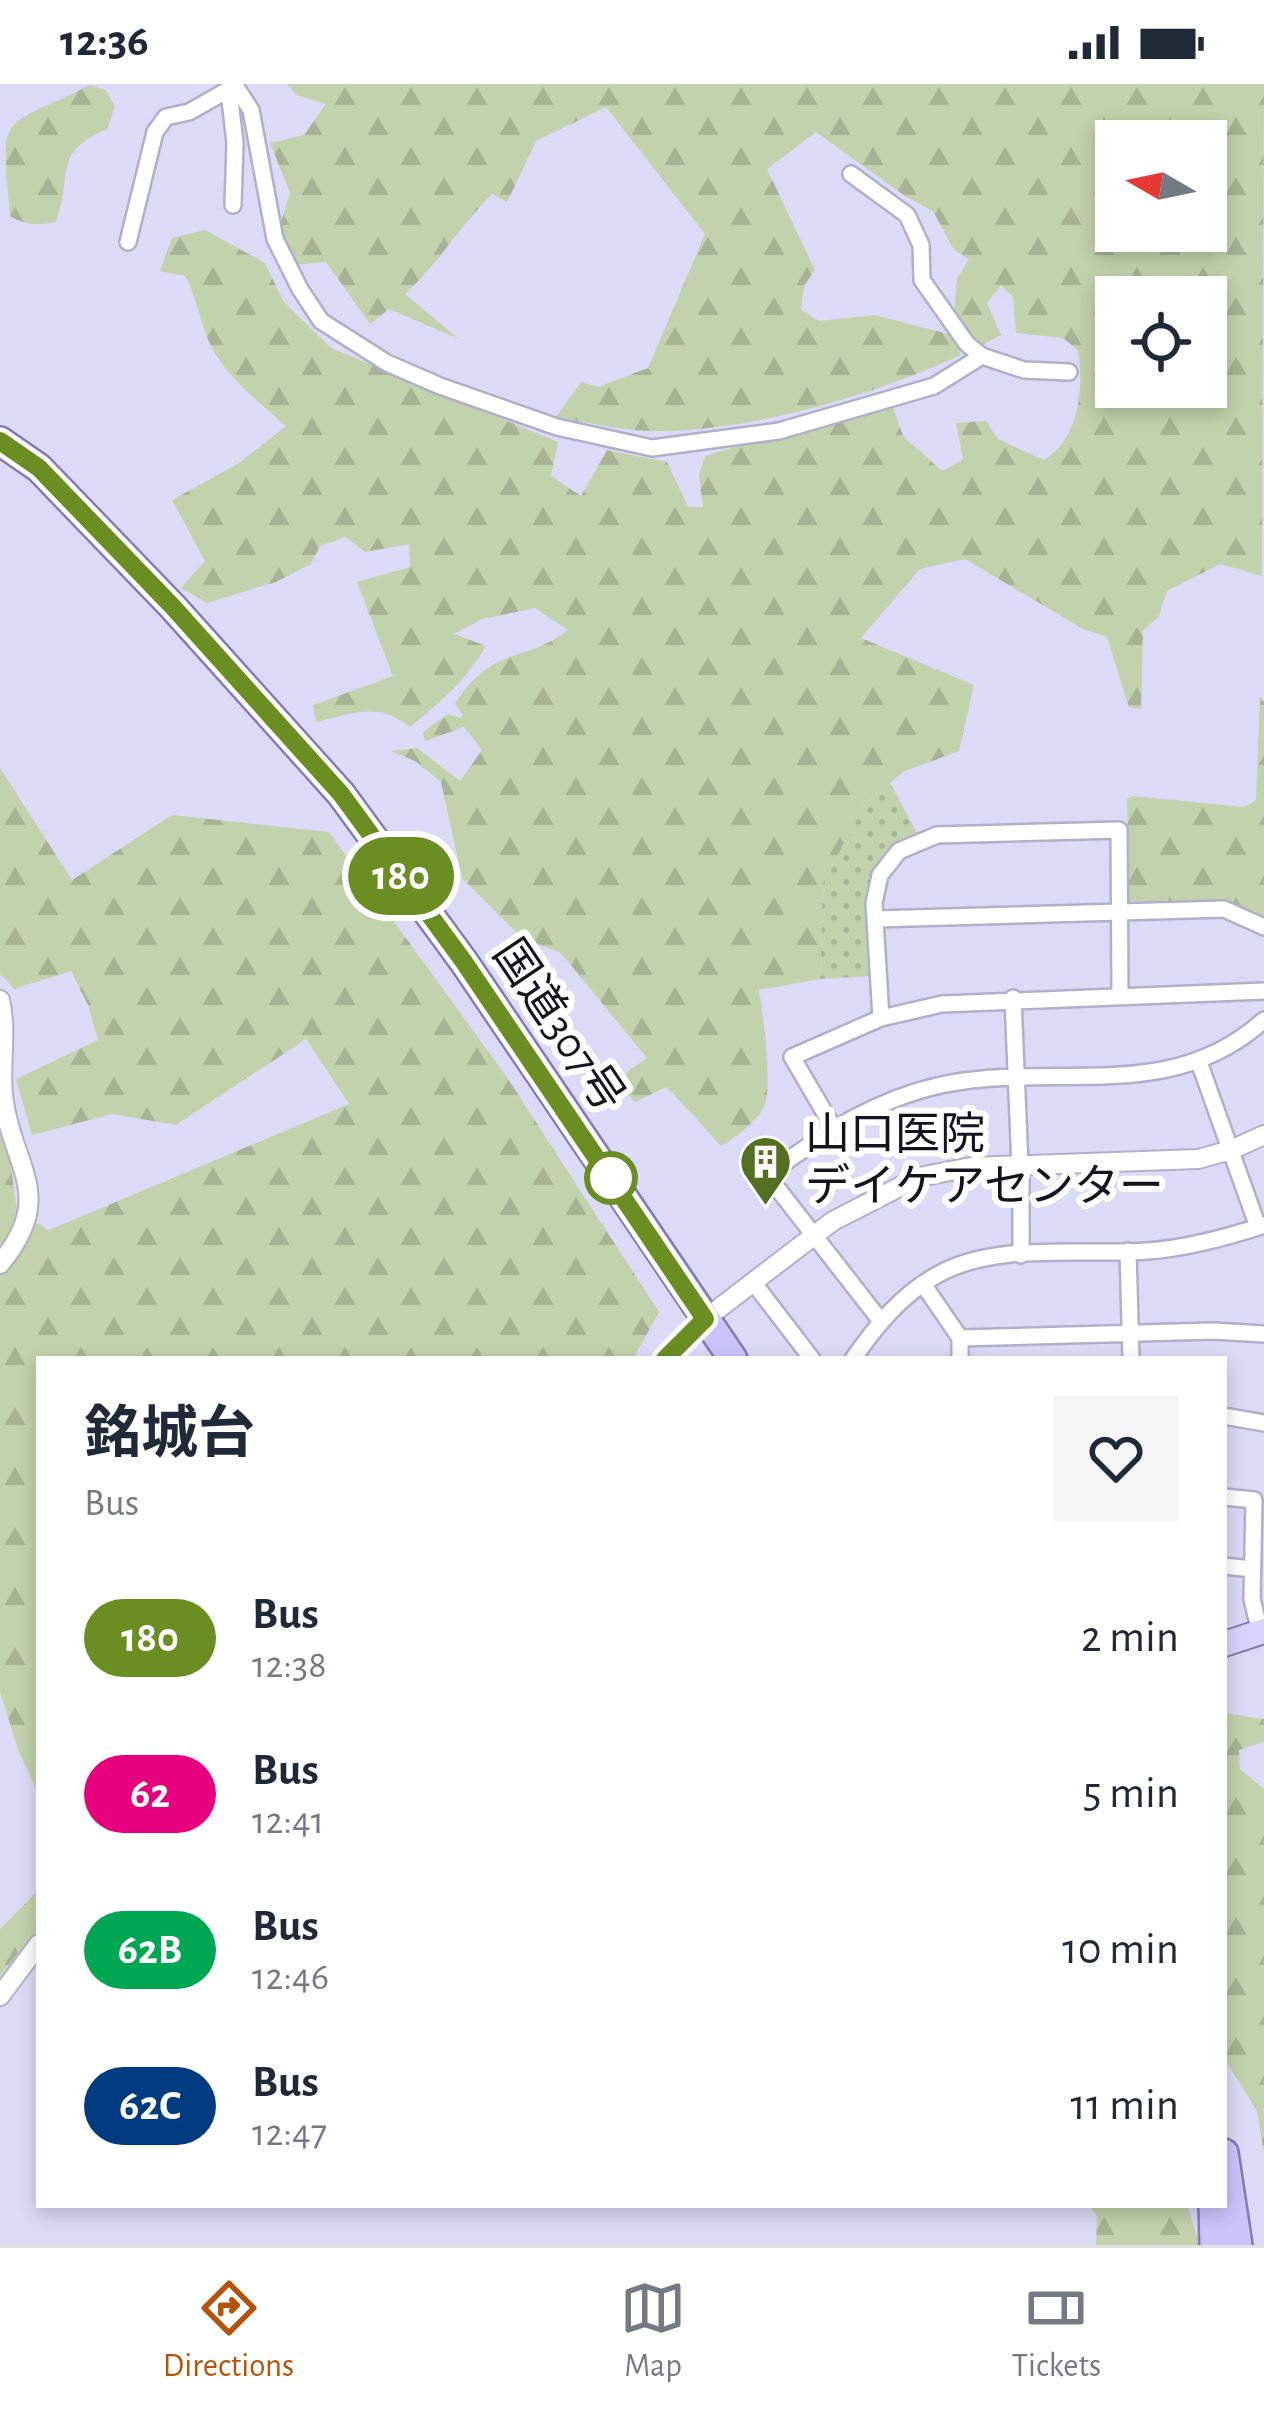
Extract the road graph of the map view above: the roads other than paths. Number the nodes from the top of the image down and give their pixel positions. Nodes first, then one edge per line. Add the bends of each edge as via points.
1 (234, 85) edge
2 (851, 174) dead end
3 (232, 205) dead end
4 (128, 242) dead end
5 (982, 356) junction
6 (1069, 372) dead end
7 (0, 441) edge
8 (1117, 913) junction
9 (874, 919) junction
10 (1264, 928) edge
11 (1264, 991) edge
12 (1120, 996) junction
13 (1013, 998) junction
14 (0, 1000) edge
15 (881, 1018) junction
16 (1264, 1020) edge
17 (1199, 1062) junction
18 (1017, 1078) junction
19 (833, 1127) junction
20 (1264, 1135) edge
21 (1232, 1150) junction
22 (1020, 1166) junction
23 (1261, 1226) edge
24 (814, 1235) junction
25 (1128, 1251) junction
26 (1021, 1256) junction
27 (0, 1264) edge
28 (753, 1282) junction
29 (923, 1284) junction
30 (705, 1319) junction
31 (880, 1320) junction
32 (1130, 1333) junction
33 (1264, 1334) edge
34 (960, 1339) junction
35 (668, 1356) edge
36 (732, 1356) edge
37 (810, 1356) edge
38 (855, 1356) edge
39 (960, 1356) edge
40 (1131, 1356) edge
41 (1227, 1417) edge
42 (1264, 1424) edge
43 (1227, 1497) edge
44 (1227, 1566) edge
45 (1252, 1569) junction
46 (1262, 1632) edge
47 (1227, 1642) edge
48 (36, 1948) edge
49 (0, 1996) edge
50 (1227, 2173) edge
51 (1213, 2208) edge
52 (1214, 2245) edge
53 (1238, 2245) edge

1 - 3 street
1 - 4 street via 166,117 155,132
1 - 5 street via 250,110 275,239 321,321 387,364 440,386 557,427 652,448 779,431 934,386
2 - 5 street via 907,215 921,245 922,280
5 - 6 street via 1024,370
7 - 30 highway, 国道307号 via 39,468 341,794
8 - 9 street
8 - 9 street via 1119,830 1102,830 938,835 911,843 880,875
8 - 10 street via 1223,909
8 - 12 street
9 - 15 street
11 - 12 street
12 - 13 street
13 - 15 street
13 - 18 street
14 - 27 street via 3,1095 29,1197 23,1232
15 - 19 street via 792,1058
16 - 17 street
17 - 18 street via 1130,1076
17 - 21 street
18 - 19 street via 904,1095
18 - 22 street
19 - 24 street via 767,1175
20 - 21 street
21 - 22 street via 1167,1162
21 - 23 street
22 - 24 street via 919,1177
22 - 26 street
23 - 25 street via 1191,1246
24 - 28 street
24 - 31 street
25 - 26 street
25 - 32 street
26 - 29 street via 980,1259
28 - 30 street
28 - 37 street
29 - 31 street
29 - 34 street
30 - 35 street
30 - 36 highway, 国道307号
31 - 38 street
32 - 33 street
32 - 34 street
32 - 40 street
34 - 39 street
41 - 42 street
43 - 45 street via 1254,1500
44 - 45 street
45 - 46 street
46 - 47 main road
48 - 49 street
50 - 53 highway
51 - 52 highway

